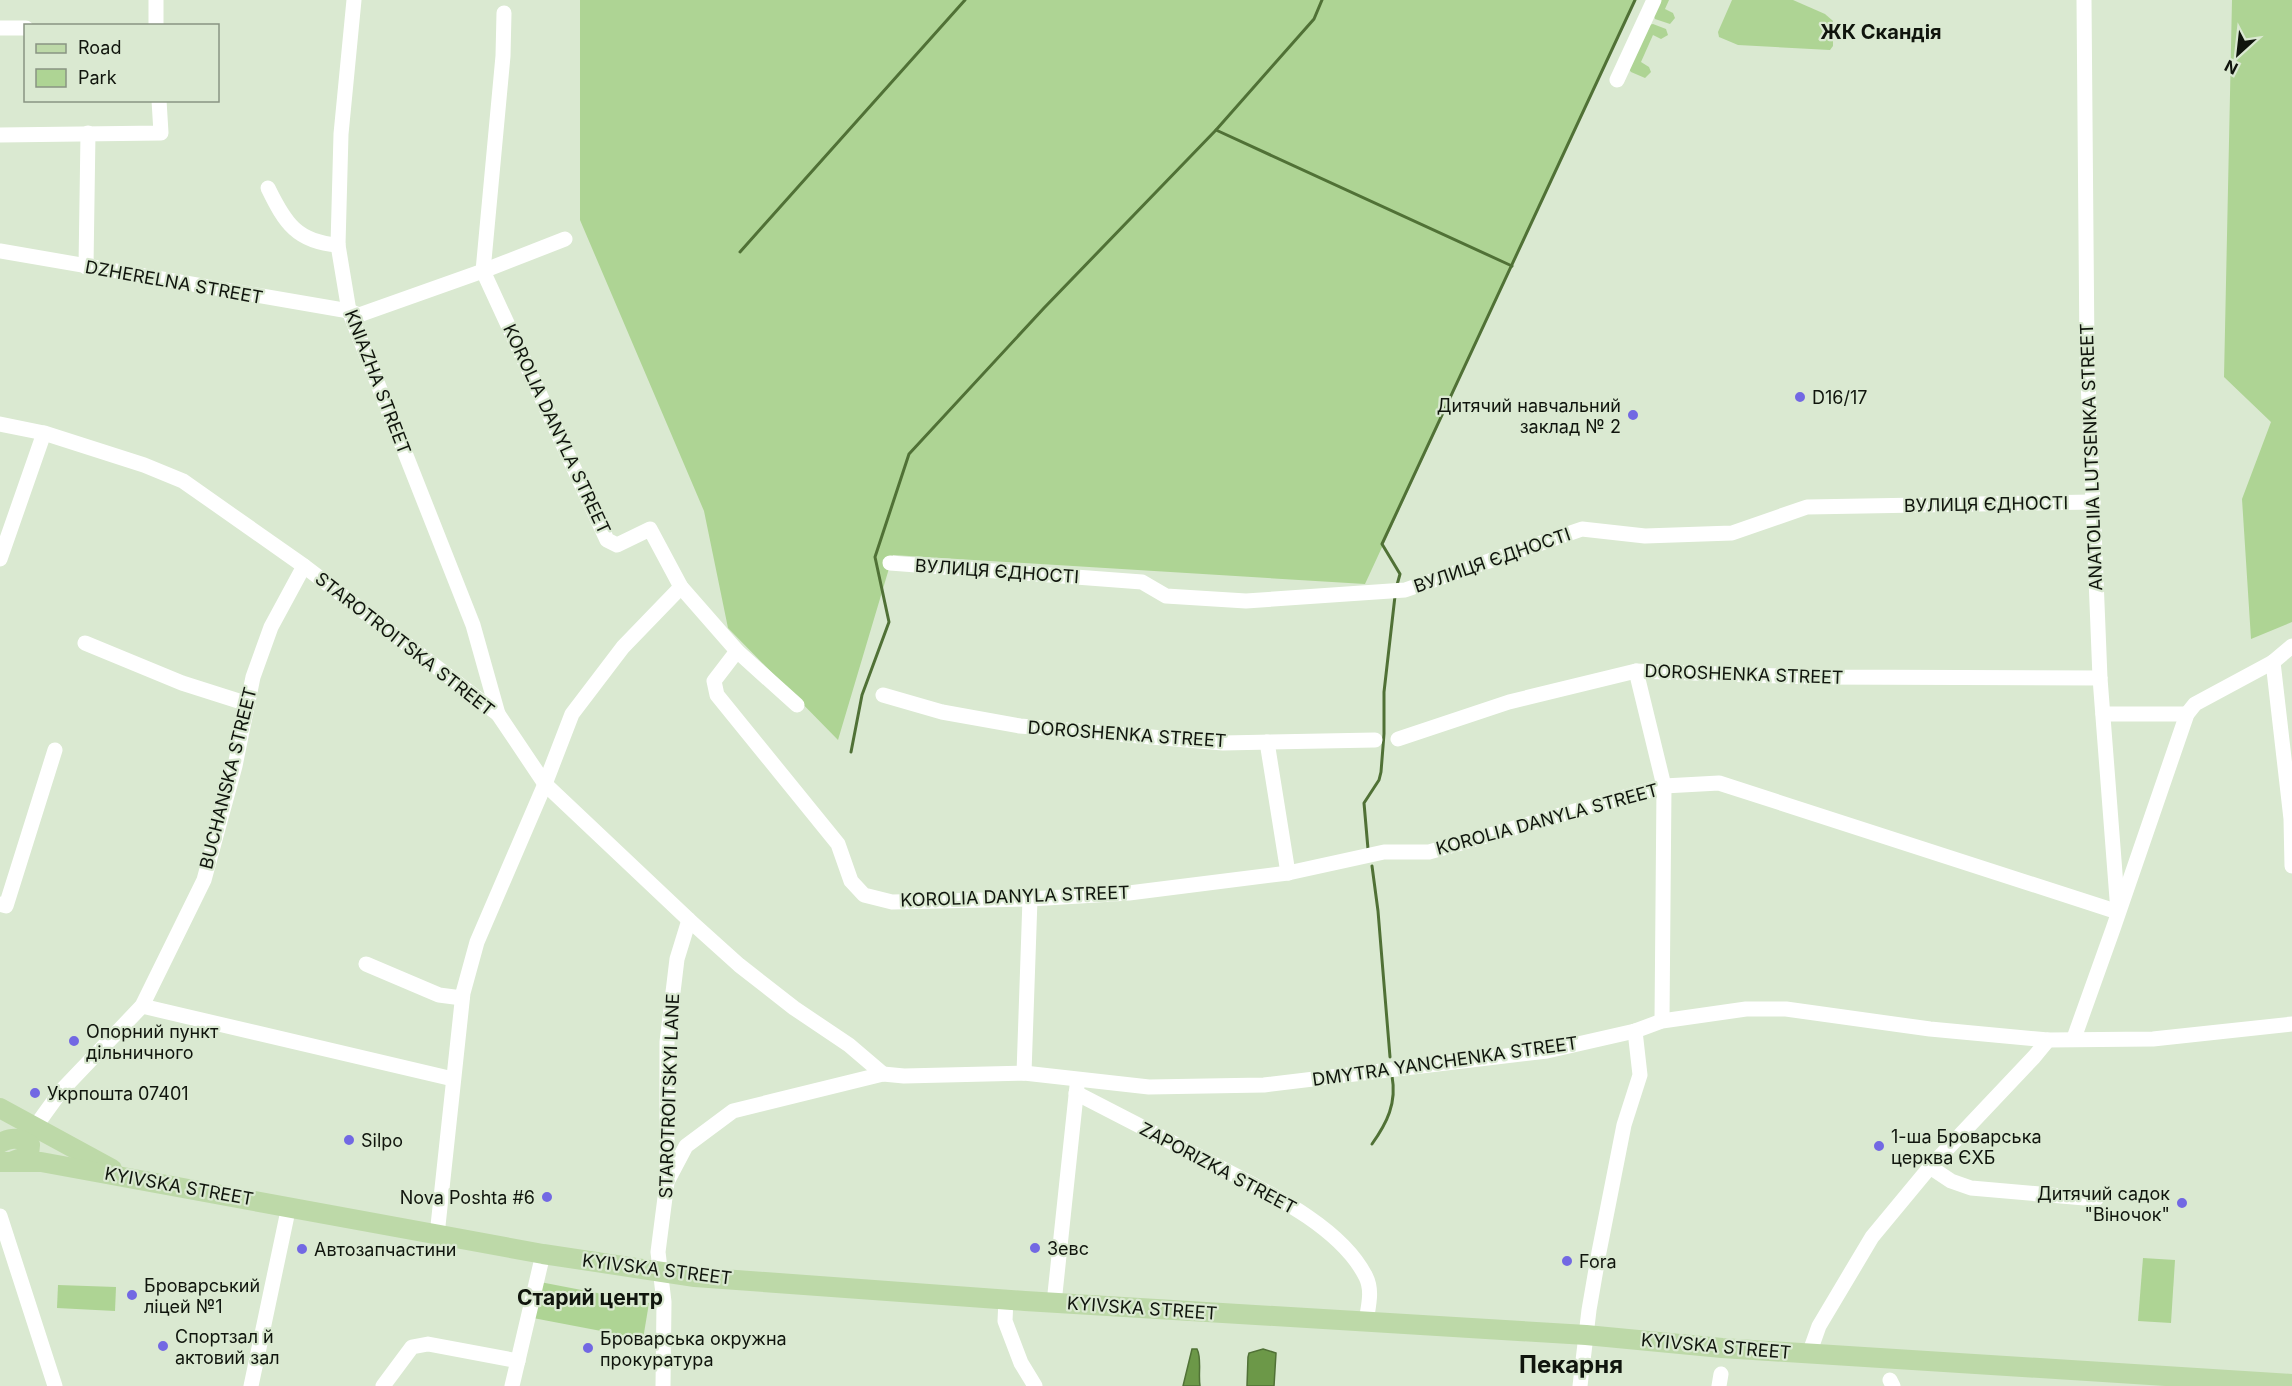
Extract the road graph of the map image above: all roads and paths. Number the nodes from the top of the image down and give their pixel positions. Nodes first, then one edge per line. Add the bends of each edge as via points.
1 (156, 0) edge
2 (354, 0) edge
3 (1654, 0) edge
4 (2084, 0) edge
5 (504, 13) dead end
6 (156, 24) edge
7 (0, 28) edge
8 (24, 28) edge
9 (1617, 80) dead end
10 (159, 102) edge
11 (88, 134) junction
12 (0, 135) edge
13 (268, 188) dead end
14 (565, 239) dead end
15 (338, 244) junction
16 (0, 251) edge
17 (86, 267) junction
18 (483, 271) junction
19 (349, 311) junction
20 (0, 424) edge
21 (44, 433) junction
22 (2093, 502) junction
23 (0, 559) edge
24 (890, 563) dead end
25 (304, 566) junction
26 (681, 587) junction
27 (85, 643) dead end
28 (2292, 646) edge
29 (737, 651) junction
30 (2273, 662) junction
31 (1636, 671) junction
32 (2100, 678) junction
33 (883, 695) dead end
34 (248, 704) junction
35 (797, 705) dead end
36 (498, 714) junction
37 (2103, 714) junction
38 (2187, 714) junction
39 (1398, 739) dead end
40 (1375, 740) dead end
41 (1267, 742) junction
42 (55, 750) dead end
43 (545, 784) junction
44 (1664, 786) junction
45 (2292, 819) edge
46 (2292, 866) edge
47 (1288, 873) junction
48 (1030, 899) junction
49 (0, 904) edge
50 (2118, 912) junction
51 (689, 920) junction
52 (366, 964) dead end
53 (462, 998) junction
54 (142, 1006) junction
55 (1662, 1021) junction
56 (2292, 1024) edge
57 (1635, 1031) junction
58 (2074, 1038) junction
59 (2048, 1040) junction
60 (1024, 1073) junction
61 (884, 1074) junction
62 (453, 1079) junction
63 (1077, 1086) junction
64 (0, 1108) edge
65 (666, 1122) junction
66 (35, 1127) junction
67 (702, 1133) junction
68 (0, 1143) edge
69 (6, 1161) edge
70 (1930, 1167) junction
71 (125, 1176) junction
72 (667, 1182) junction
73 (2096, 1198) dead end
74 (289, 1206) junction
75 (0, 1216) edge
76 (437, 1235) junction
77 (543, 1254) junction
78 (660, 1273) junction
79 (1006, 1299) junction
80 (1054, 1303) junction
81 (1366, 1322) junction
82 (1586, 1335) junction
83 (1809, 1354) junction
84 (518, 1361) junction
85 (2292, 1384) edge
86 (56, 1386) edge
87 (251, 1386) edge
88 (383, 1386) edge
89 (512, 1386) edge
90 (663, 1386) edge
91 (1035, 1386) edge
92 (1580, 1386) edge

1 - 6 street
2 - 15 street, KNIAZHA STREET via 341,134
3 - 9 street
4 - 22 street, ANATOLIIA LUTSENKA STREET via 2087,354
5 - 18 street
7 - 8 street
10 - 11 street via 161,133
11 - 12 street
11 - 17 street
13 - 15 street via 282,217 307,239
14 - 18 street, DZHERELNA STREET
15 - 19 street, KNIAZHA STREET
16 - 17 street, DZHERELNA STREET
17 - 19 street, DZHERELNA STREET
18 - 19 street, DZHERELNA STREET via 359,315
18 - 26 street, KOROLIA DANYLA STREET via 607,540 617,545 650,529
19 - 36 street, KNIAZHA STREET via 473,625
20 - 21 street, STAROTROITSKA STREET
21 - 23 street
21 - 25 street, STAROTROITSKA STREET via 183,481
22 - 24 street, ВУЛИЦЯ ЄДНОСТІ via 1807,507 1732,533 1645,536 1582,529 1405,590 1246,602 1166,596 1142,582
22 - 32 street, ANATOLIIA LUTSENKA STREET
25 - 34 street, BUCHANSKA STREET via 271,627
25 - 36 street, STAROTROITSKA STREET
26 - 29 street, KOROLIA DANYLA STREET
26 - 43 street via 623,647 572,714
27 - 34 street
28 - 30 street
29 - 35 street
29 - 48 street, KOROLIA DANYLA STREET via 714,681 717,695 838,844 851,881 864,895 892,902
30 - 38 street via 2195,704
30 - 45 street
31 - 32 street, DOROSHENKA STREET via 1800,677
31 - 39 street, DOROSHENKA STREET via 1509,702
31 - 44 street
32 - 37 street, ANATOLIIA LUTSENKA STREET
33 - 41 street, DOROSHENKA STREET via 942,712 1020,726 1223,743
34 - 54 street, BUCHANSKA STREET via 204,880
36 - 43 street, STAROTROITSKA STREET
37 - 38 street
37 - 50 street, ANATOLIIA LUTSENKA STREET
38 - 50 street, ANATOLIIA LUTSENKA STREET
40 - 41 street, DOROSHENKA STREET
41 - 47 street
42 - 49 street via 6,906
43 - 51 street, STAROTROITSKA STREET
43 - 53 street via 477,942
44 - 47 street, KOROLIA DANYLA STREET via 1429,852 1384,852
44 - 50 street, KOROLIA DANYLA STREET via 1732,786
44 - 55 street
45 - 46 street
47 - 48 street, KOROLIA DANYLA STREET via 1129,893
48 - 60 street
50 - 58 street, ANATOLIIA LUTSENKA STREET
51 - 61 street, STAROTROITSKA STREET via 794,1008
51 - 65 street, STAROTROITSKYI LANE via 672,994
52 - 53 street via 439,995
53 - 62 street
54 - 62 street
54 - 66 street, BUCHANSKA STREET via 61,1091
55 - 57 street, DMYTRA YANCHENKA STREET
55 - 59 street, DMYTRA YANCHENKA STREET via 1746,1009 1786,1009
56 - 58 street, DMYTRA YANCHENKA STREET via 2153,1039
57 - 63 street, DMYTRA YANCHENKA STREET via 1547,1050 1264,1085
57 - 82 street via 1640,1075 1622,1137
58 - 59 street, DMYTRA YANCHENKA STREET
59 - 70 street
60 - 61 street, DMYTRA YANCHENKA STREET
60 - 63 street, DMYTRA YANCHENKA STREET
61 - 67 street, DMYTRA YANCHENKA STREET via 733,1111
62 - 76 street
63 - 80 street
63 - 81 street, ZAPORIZKA STREET via 1292,1206 1333,1237 1366,1276 1370,1287
64 - 66 main road
65 - 67 street via 674,1134
65 - 72 street, STAROTROITSKYI LANE
66 - 71 main road
67 - 72 street, DMYTRA YANCHENKA STREET via 686,1146
68 - 69 main road via 15,1138 30,1145 29,1155
69 - 71 main road, KYIVSKA STREET via 41,1162
70 - 73 street via 1971,1188
70 - 83 street via 1872,1237 1819,1326
71 - 74 main road, KYIVSKA STREET
72 - 78 street, STAROTROITSKYI LANE via 657,1252
74 - 76 main road, KYIVSKA STREET
74 - 87 street
75 - 86 street
76 - 77 main road, KYIVSKA STREET
77 - 78 main road, KYIVSKA STREET
77 - 84 street
78 - 79 main road, KYIVSKA STREET
78 - 90 street, STAROTROITSKYI LANE via 664,1302
79 - 80 main road, KYIVSKA STREET
79 - 91 street via 1005,1321 1021,1363
80 - 81 main road, KYIVSKA STREET
81 - 82 main road, KYIVSKA STREET
82 - 83 main road, KYIVSKA STREET
82 - 92 street
83 - 85 main road, KYIVSKA STREET
84 - 88 street via 428,1344 412,1347
84 - 89 street

